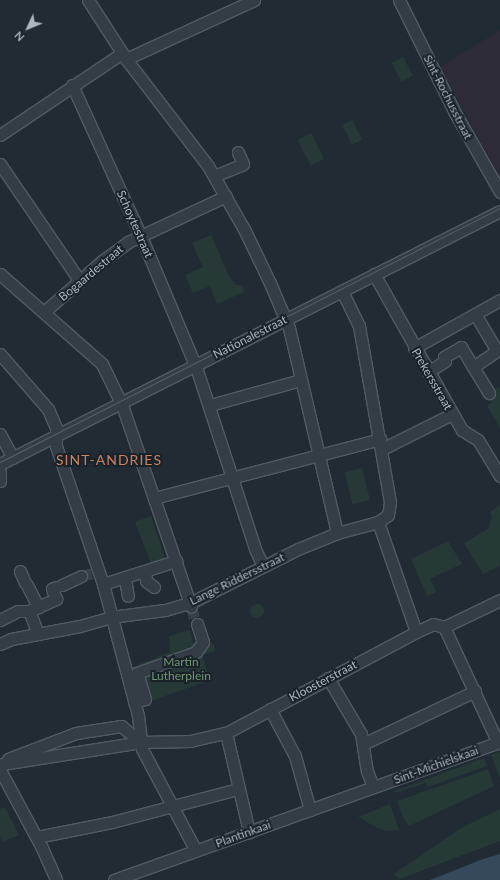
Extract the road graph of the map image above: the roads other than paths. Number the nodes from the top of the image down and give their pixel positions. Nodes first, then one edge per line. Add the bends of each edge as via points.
1 (88, 0) edge
2 (254, 0) edge
3 (399, 0) edge
4 (124, 56) junction
5 (72, 85) junction
6 (0, 135) edge
7 (238, 152) dead end
8 (0, 164) edge
9 (214, 176) junction
10 (500, 192) edge
11 (226, 196) junction
12 (500, 211) edge
13 (140, 234) junction
14 (0, 274) edge
15 (374, 274) junction
16 (79, 280) junction
17 (342, 291) junction
18 (500, 300) edge
19 (44, 312) junction
20 (475, 314) junction
21 (285, 319) junction
22 (414, 348) junction
23 (0, 354) edge
24 (196, 365) junction
25 (473, 367) junction
26 (428, 372) junction
27 (301, 380) junction
28 (489, 393) dead end
29 (121, 403) junction
30 (210, 405) junction
31 (452, 414) junction
32 (0, 434) edge
33 (55, 437) junction
34 (381, 444) junction
35 (318, 454) junction
36 (13, 458) junction
37 (0, 464) edge
38 (0, 472) edge
39 (232, 476) junction
40 (500, 476) edge
41 (0, 481) edge
42 (154, 498) junction
43 (378, 522) junction
44 (337, 533) junction
45 (176, 561) junction
46 (263, 566) junction
47 (20, 571) dead end
48 (145, 571) junction
49 (81, 576) tunnel mouth
50 (125, 578) junction
51 (102, 584) junction
52 (154, 587) dead end
53 (128, 596) dead end
54 (500, 600) edge
55 (191, 605) junction
56 (33, 609) junction
57 (111, 617) junction
58 (0, 620) edge
59 (197, 624) tunnel mouth
60 (444, 627) junction
61 (416, 632) junction
62 (38, 634) junction
63 (0, 644) edge
64 (132, 675) junction
65 (328, 678) junction
66 (475, 691) junction
67 (270, 709) junction
68 (226, 733) junction
69 (141, 742) junction
70 (499, 742) edge
71 (363, 744) junction
72 (0, 766) edge
73 (373, 787) junction
74 (238, 789) junction
75 (174, 806) junction
76 (310, 810) junction
77 (249, 832) junction
78 (37, 837) junction
79 (196, 851) junction
80 (56, 880) edge
81 (114, 880) edge

1 - 4 street
2 - 4 street
3 - 10 street, Sint-Rochusstraat via 454,111
4 - 5 street
4 - 9 street via 190,140
5 - 6 street
5 - 13 street, Schoytestraat
7 - 9 street via 243,164
8 - 16 street
9 - 11 street
11 - 13 street, Bogaardestraat
11 - 21 street
12 - 15 street, Nationalestraat
13 - 16 street, Bogaardestraat
13 - 24 street, Schoytestraat
14 - 19 street
15 - 17 street, Nationalestraat
15 - 22 street, Prekersstraat
16 - 19 street, Bogaardestraat
17 - 21 street, Nationalestraat
17 - 34 street via 359,326
18 - 20 street
19 - 29 street via 102,364
20 - 22 street
20 - 25 street via 497,351
21 - 24 street, Nationalestraat
21 - 27 street
22 - 26 street, Prekersstraat
23 - 33 street via 48,409 56,428
24 - 29 street, Nationalestraat
24 - 30 street, Schoytestraat
25 - 26 street via 461,347 444,357 445,362
25 - 28 street
26 - 31 street, Prekersstraat
27 - 30 street
27 - 35 street
29 - 33 street, Nationalestraat
29 - 42 street
30 - 39 street, Schoytestraat
31 - 34 street
31 - 40 street, Prekersstraat via 462,430 478,440
32 - 36 street
33 - 36 street, Nationalestraat
33 - 51 street via 96,572
34 - 35 street
34 - 43 street via 391,507 388,515
35 - 39 street
35 - 44 street
36 - 37 street, Nationalestraat
38 - 41 street
39 - 42 street
39 - 46 street, Schoytestraat via 255,549
42 - 45 street
43 - 44 street, Lange Riddersstraat
43 - 61 street
44 - 46 street, Lange Riddersstraat
45 - 48 street
45 - 55 street
46 - 55 street, Lange Riddersstraat
47 - 56 street
48 - 50 street
48 - 52 street via 146,581
49 - 56 street via 52,588 56,599
50 - 51 street
50 - 53 street
51 - 57 street
54 - 60 street, Kloosterstraat
55 - 57 street, Lange Riddersstraat
56 - 58 street via 18,611
56 - 62 street
57 - 62 street, Lange Riddersstraat
57 - 64 street
59 - 64 street via 203,642 196,652
60 - 61 street, Kloosterstraat via 434,624
60 - 66 street
61 - 65 street, Kloosterstraat
62 - 63 street, Lange Riddersstraat via 11,639
64 - 69 street via 145,699 134,702
65 - 67 street, Kloosterstraat
65 - 71 street via 361,734
66 - 70 street
66 - 71 street
67 - 68 street, Kloosterstraat
67 - 76 street via 295,756
68 - 69 street, Kloosterstraat via 190,741
68 - 74 street
69 - 72 street, Kloosterstraat
69 - 72 street via 121,726 76,733 15,756
69 - 75 street via 142,749
70 - 73 street, Sint-Michielskaai
71 - 73 street via 367,771
72 - 78 street
73 - 76 street, Plantinkaai
74 - 75 street
74 - 77 street
75 - 78 street
75 - 79 street
76 - 77 street, Plantinkaai
77 - 79 street, Plantinkaai
78 - 80 street
79 - 81 street, Plantinkaai

